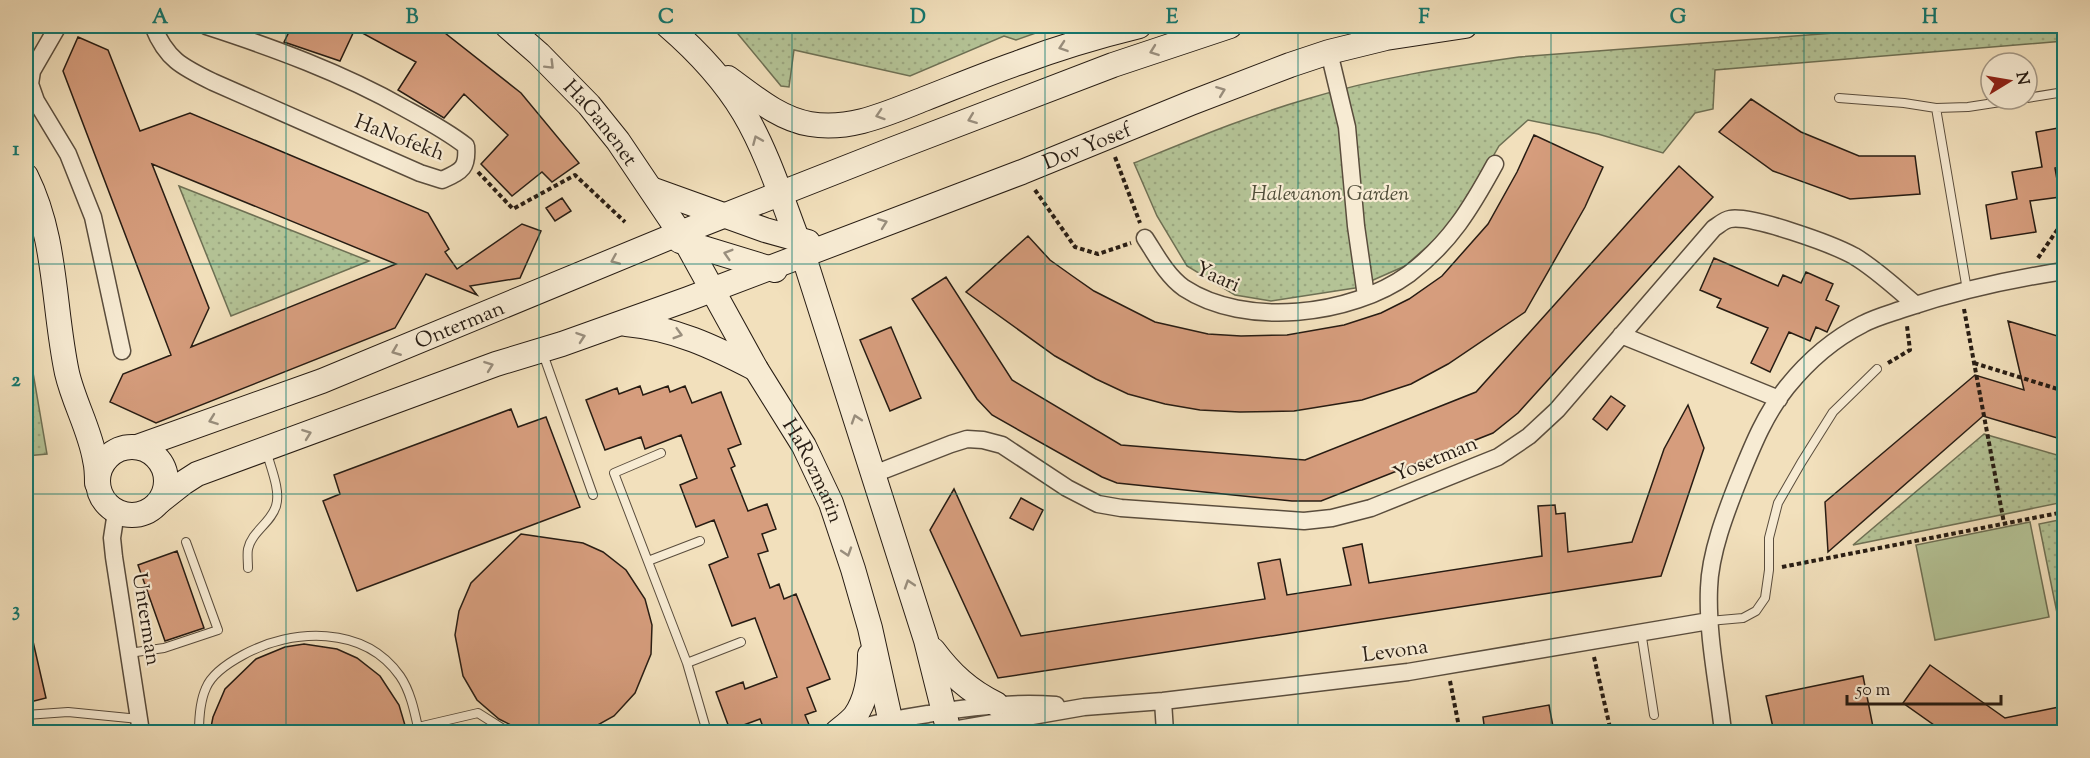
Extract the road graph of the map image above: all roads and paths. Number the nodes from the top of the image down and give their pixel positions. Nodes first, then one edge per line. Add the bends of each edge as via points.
1 (58, 26) edge
2 (153, 26) edge
3 (206, 26) edge
4 (507, 26) edge
5 (668, 26) edge
6 (1139, 26) edge
7 (1230, 26) edge
8 (1465, 26) edge
9 (1329, 52) junction
10 (704, 60) junction
11 (2064, 92) edge
12 (2039, 96) edge
13 (1839, 98) dead end
14 (31, 105) edge
15 (1979, 105) edge
16 (1936, 108) junction
17 (1108, 136) junction
18 (467, 160) junction
19 (1495, 164) dead end
20 (1022, 172) junction
21 (26, 177) edge
22 (651, 189) junction
23 (780, 194) junction
24 (723, 216) junction
25 (2064, 220) edge
26 (625, 222) dead end
27 (678, 238) junction
28 (1145, 238) junction
29 (800, 247) junction
30 (769, 267) junction
31 (2064, 271) edge
32 (2024, 278) junction
33 (813, 286) junction
34 (714, 289) junction
35 (1964, 291) junction
36 (1366, 296) junction
37 (1911, 307) junction
38 (621, 324) junction
39 (1621, 335) junction
40 (542, 350) junction
41 (122, 351) dead end
42 (1974, 363) junction
43 (756, 369) junction
44 (1877, 369) joint
45 (2064, 391) edge
46 (1779, 399) junction
47 (75, 401) junction
48 (130, 447) junction
49 (266, 449) junction
50 (661, 453) dead end
51 (874, 474) junction
52 (97, 483) junction
53 (593, 495) dead end
54 (159, 502) junction
55 (116, 512) junction
56 (2064, 512) edge
57 (2004, 524) junction
58 (700, 541) dead end
59 (186, 542) dead end
60 (648, 561) junction
61 (248, 568) dead end
62 (1769, 570) junction
63 (1709, 621) junction
64 (870, 628) junction
65 (1641, 632) junction
66 (926, 640) junction
67 (1591, 641) junction
68 (741, 642) dead end
69 (129, 653) junction
70 (687, 663) junction
71 (1447, 666) junction
72 (1163, 701) junction
73 (996, 704) junction
74 (1084, 707) junction
75 (26, 715) edge
76 (1654, 715) dead end
77 (1023, 717) junction
78 (140, 726) edge
79 (892, 726) edge
80 (946, 727) edge
81 (418, 730) edge
82 (199, 732) edge
83 (508, 732) edge
84 (707, 732) edge
85 (837, 732) edge
86 (848, 732) edge
87 (998, 732) edge
88 (1165, 732) edge
89 (1460, 732) edge
90 (1611, 732) edge
91 (1723, 732) edge

1 - 14 street via 32,71
2 - 18 street, HaNofekh via 181,66 420,173 442,180 460,171
3 - 18 street, HaNofekh via 262,44 369,89 451,133 466,147
4 -> 22 main road, HaGanenet via 589,105
5 - 10 main road
6 -> 10 main road via 1077,42 889,112 837,126 808,124 787,117
7 -> 23 main road via 1113,65
8 - 9 main road, Dov Yosef via 1386,38
17 -> 9 main road, Dov Yosef
9 - 36 street via 1347,127
23 -> 10 main road via 744,112
11 - 12 lane
13 - 16 lane
14 - 41 street via 68,154 93,217
15 - 16 lane
16 - 35 lane
17 - 20 main road, Dov Yosef
17 - 28 path
18 - 26 path via 513,209 575,175
19 - 36 street, Yaari via 1459,225 1440,246 1410,273
20 - 28 path via 1075,247 1098,254
29 -> 20 main road, Dov Yosef via 829,244
21 - 47 main road via 47,236 67,372
22 - 24 main road
22 - 27 main road, HaGanenet
23 - 24 main road, Onterman
23 - 29 main road
24 - 27 main road, Onterman
24 - 29 main road
25 - 32 path
30 -> 27 main road
27 - 34 main road, HaRozmarin
27 -> 48 main road, Onterman via 322,381
28 - 36 street, Yaari via 1162,266 1182,287 1207,301 1236,310 1300,312
29 - 30 main road, Dov Yosef
29 - 33 main road
30 - 33 main road
30 - 34 main road, Dov Yosef
31 - 32 street
32 - 35 street
51 -> 33 main road
34 - 38 main road
34 - 43 main road, HaRozmarin
35 - 37 street
35 - 42 path
37 - 39 street, Yosetman via 1880,274 1852,255 1799,234 1747,219 1728,219 1714,228
37 - 44 path via 1910,350
37 - 46 street via 1864,323 1827,346
40 -> 38 main road
38 -> 43 main road via 692,338
39 - 46 street
39 - 51 street, Yosetman via 1557,410 1498,457 1371,508 1332,518 1304,521 1098,504 1002,445 982,440 959,441
49 -> 40 main road
40 - 53 lane
42 - 45 path
42 - 57 path
43 -> 64 main road, HaRozmarin via 818,473
44 - 62 lane via 1833,412 1778,502 1769,538
46 - 63 street via 1754,442 1726,513 1709,586
47 - 48 main road via 103,434
47 - 52 main road via 96,460
48 - 52 main road via 113,452 104,460
48 - 54 main road via 149,451 164,469 165,491
49 - 54 main road via 197,474
49 - 61 lane via 277,504 269,521 254,535 248,549
50 - 60 lane via 614,473
66 -> 51 main road
52 - 55 main road via 100,495
54 - 55 main road via 140,515
55 - 69 street, Unterman via 112,538
56 - 57 path
57 - 62 path
58 - 60 lane
59 - 69 lane via 218,630 164,648
60 - 70 lane
62 - 63 lane via 1765,598 1756,611 1743,618
63 - 65 street, Levona
63 - 91 street
64 - 79 main road, HaRozmarin
64 - 85 main road via 868,682 862,702 854,717
65 - 67 street, Levona
65 - 76 lane
66 - 73 main road via 965,686
66 - 80 main road
67 - 71 street, Levona
67 - 90 path
68 - 70 lane
69 - 78 street, Unterman
70 - 84 lane
71 - 72 street, Levona
71 - 89 path
72 - 74 street, Levona
72 - 88 street
73 - 74 street, Levona
73 - 80 street, Levona
74 - 77 street, Levona
75 - 78 lane via 68,712
77 - 80 street, Levona
77 - 87 main road
79 - 80 street
79 - 86 street
81 - 82 lane via 414,707 401,677 383,657 354,642 324,635 291,636 259,646 227,663 206,686
81 - 83 lane via 478,713

